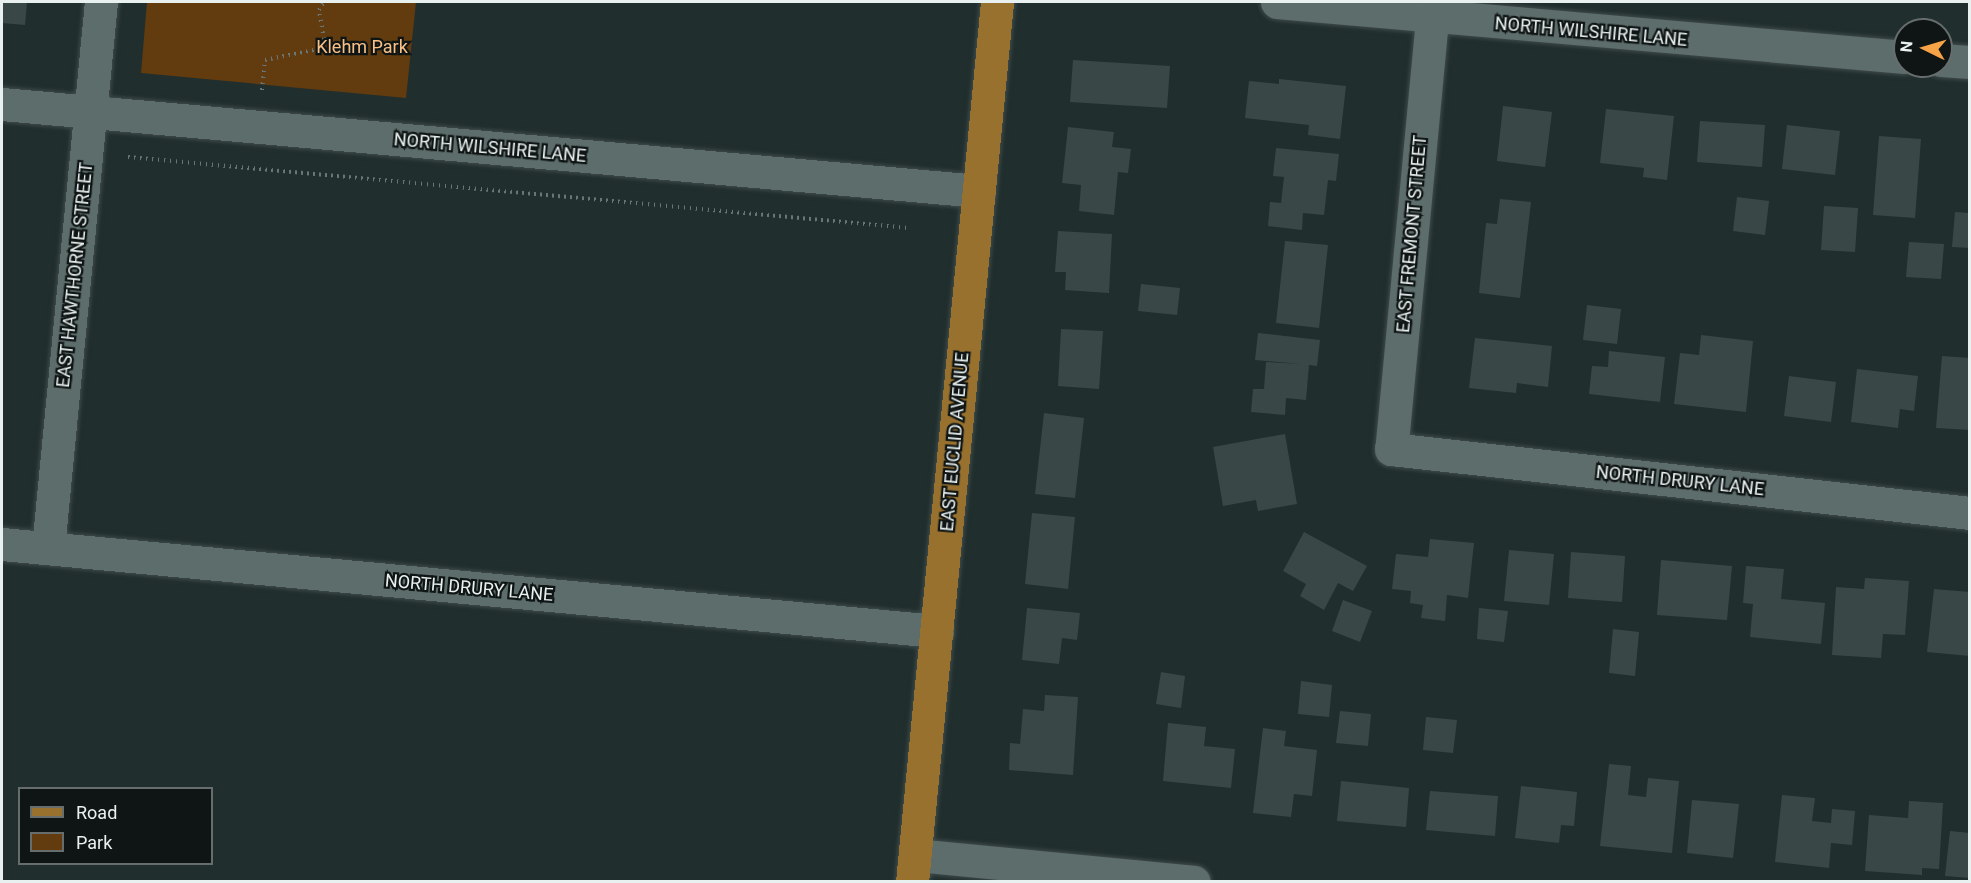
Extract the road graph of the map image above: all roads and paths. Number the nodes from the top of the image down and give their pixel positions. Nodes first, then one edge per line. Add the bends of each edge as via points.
1 (101, 2) edge
2 (324, 2) edge
3 (997, 2) edge
4 (1277, 2) edge
5 (1432, 19) junction
6 (1893, 56) edge
7 (1953, 61) edge
8 (1970, 62) edge
9 (262, 90) dead end
10 (2, 104) edge
11 (91, 112) junction
12 (128, 157) dead end
13 (979, 191) junction
14 (909, 228) dead end
15 (1391, 449) joint
16 (1970, 513) edge
17 (2, 544) edge
18 (48, 548) junction
19 (937, 631) junction
20 (914, 868) edge
21 (1194, 882) edge

1 - 11 street, EAST HAWTHORNE STREET
2 - 9 path via 319,10 324,39 318,49 265,60
3 - 13 main road, EAST EUCLID AVENUE
4 - 5 street, NORTH WILSHIRE LANE
5 - 6 street, NORTH WILSHIRE LANE
5 - 15 street, EAST FREMONT STREET
7 - 8 street
10 - 11 street, NORTH WILSHIRE LANE
11 - 13 street, NORTH WILSHIRE LANE
11 - 18 street, EAST HAWTHORNE STREET
12 - 14 path
13 - 19 main road, EAST EUCLID AVENUE
15 - 16 street, NORTH DRURY LANE
17 - 18 street, NORTH DRURY LANE
18 - 19 street, NORTH DRURY LANE
19 - 20 main road, EAST EUCLID AVENUE
20 - 21 street

